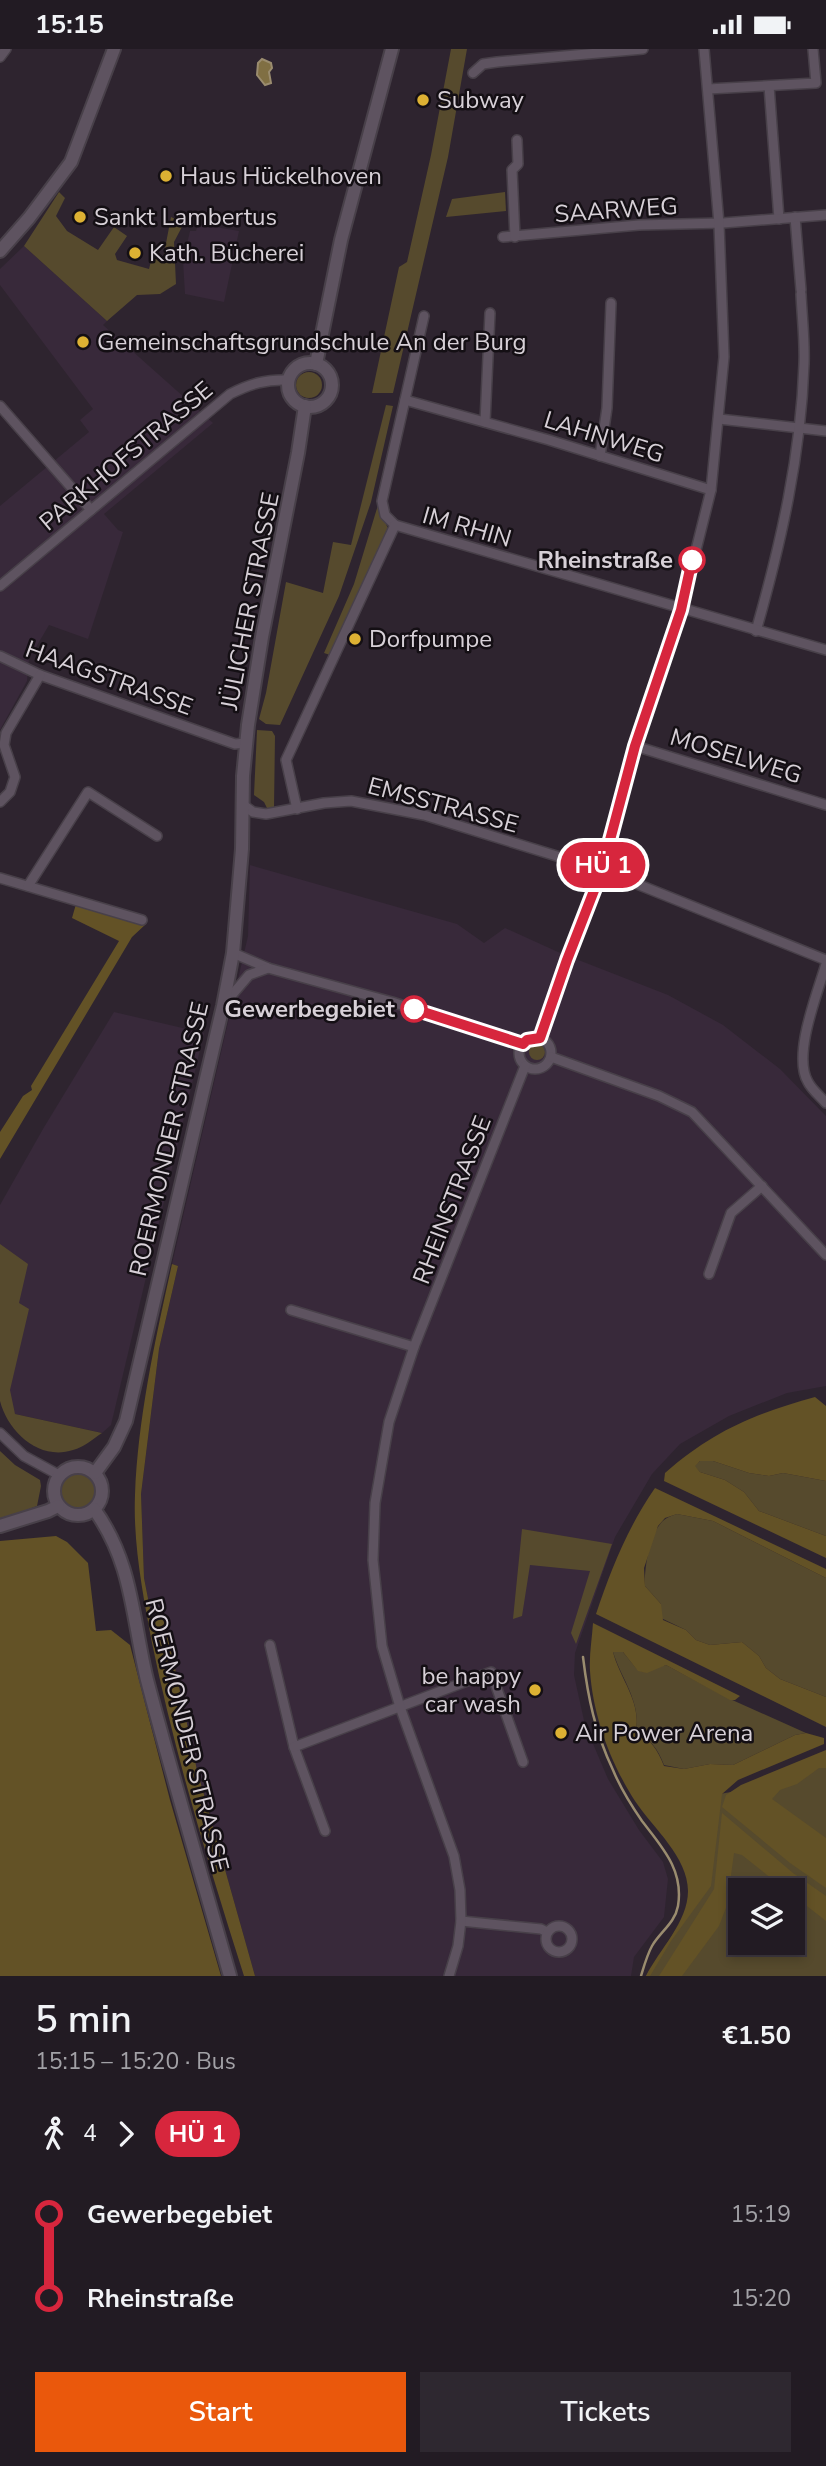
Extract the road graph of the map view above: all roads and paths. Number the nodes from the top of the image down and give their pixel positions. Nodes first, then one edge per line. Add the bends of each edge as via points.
1 (6, 49) edge
2 (114, 49) edge
3 (392, 49) edge
4 (643, 49) edge
5 (704, 49) edge
6 (813, 49) edge
7 (0, 57) edge
8 (473, 73) dead end
9 (769, 86) junction
10 (708, 89) junction
11 (517, 140) dead end
12 (826, 215) edge
13 (795, 217) junction
14 (779, 219) junction
15 (719, 224) junction
16 (503, 237) dead end
17 (515, 237) junction
18 (0, 251) edge
19 (611, 303) dead end
20 (490, 313) dead end
21 (424, 316) dead end
22 (316, 363) junction
23 (288, 380) junction
24 (405, 400) junction
25 (0, 406) edge
26 (304, 406) junction
27 (719, 419) junction
28 (485, 422) junction
29 (799, 429) junction
30 (826, 432) edge
31 (600, 456) junction
32 (711, 490) junction
33 (92, 510) junction
34 (395, 525) junction
35 (0, 586) edge
36 (681, 610) junction
37 (757, 631) junction
38 (826, 650) edge
39 (0, 656) edge
40 (40, 675) junction
41 (246, 743) junction
42 (635, 746) junction
43 (0, 802) edge
44 (242, 804) junction
45 (826, 805) edge
46 (297, 809) junction
47 (157, 836) dead end
48 (602, 870) junction
49 (0, 878) edge
50 (29, 886) junction
51 (142, 920) dead end
52 (233, 953) junction
53 (826, 962) edge
54 (268, 968) junction
55 (223, 1006) junction
56 (540, 1038) junction
57 (523, 1044) junction
58 (551, 1057) junction
59 (525, 1066) junction
60 (826, 1103) edge
61 (762, 1186) junction
62 (826, 1255) edge
63 (709, 1274) dead end
64 (291, 1310) dead end
65 (414, 1347) junction
66 (0, 1433) edge
67 (94, 1473) junction
68 (59, 1475) junction
69 (58, 1506) junction
70 (94, 1509) junction
71 (0, 1526) edge
72 (270, 1645) dead end
73 (400, 1707) junction
74 (294, 1747) junction
75 (523, 1762) dead end
76 (325, 1832) dead end
77 (461, 1921) junction
78 (547, 1932) dead end
79 (230, 1976) edge
80 (449, 1976) edge

1 - 7 street
2 - 18 main road via 71,162
3 - 22 main road via 341,240
4 - 8 street via 497,62 483,64
5 - 10 street
6 - 9 street via 816,83
9 - 10 street
9 - 14 street
10 - 15 street
11 - 17 street via 518,164 512,170
12 - 13 street, SAARWEG
13 - 14 street, SAARWEG
13 - 29 street via 804,362
14 - 15 street, SAARWEG
15 - 17 street, SAARWEG via 639,225
15 - 27 street via 724,357
16 - 17 street, SAARWEG
19 - 31 street via 607,408
20 - 28 street
21 - 24 street
22 - 23 main road via 301,365
22 - 26 main road via 329,374 331,390 321,404
23 - 26 main road via 292,397
23 - 33 street, PARKHOFSTRASSE via 252,383 230,394
24 - 28 street, LAHNWEG
24 - 34 street via 382,501 385,515
25 - 33 street
26 - 41 main road, JÜLICHER STRASSE
27 - 29 street
27 - 32 street
28 - 31 street, LAHNWEG
29 - 30 street
29 - 37 street via 789,501
31 - 32 street, LAHNWEG
32 - 36 street
33 - 35 street, PARKHOFSTRASSE
34 - 36 street, IM RHIN
34 - 46 street, IM RHIN via 286,760
36 - 37 street, IM RHIN
36 - 42 street
37 - 38 street, IM RHIN
39 - 40 street, HAAGSTRASSE
40 - 41 street, HAAGSTRASSE via 235,744
40 - 43 street via 6,733 4,745 15,777
41 - 44 main road, JÜLICHER STRASSE
42 - 45 street, MOSELWEG
42 - 48 street
44 - 46 street, EMSSTRASSE via 266,814
44 - 52 main road, ROERMONDER STRASSE
46 - 48 street, EMSSTRASSE via 351,801 424,815
47 - 50 street via 88,792
48 - 53 street, EMSSTRASSE
48 - 56 street
49 - 50 street
50 - 51 street
52 - 54 street
52 - 55 main road, ROERMONDER STRASSE
53 - 60 street via 803,1055 808,1083
54 - 55 street via 250,975
54 - 57 street
55 - 67 main road, ROERMONDER STRASSE via 126,1421
56 - 57 street
56 - 58 street via 549,1045
57 - 59 street, RHEINSTRASSE via 520,1054
58 - 59 street via 539,1069
58 - 61 street via 692,1112
59 - 65 street, RHEINSTRASSE
61 - 62 street
61 - 63 street via 731,1213
64 - 65 street
65 - 73 street, RHEINSTRASSE via 389,1422 373,1539 382,1646
66 - 68 street via 24,1456
67 - 68 main road via 80,1466
67 - 70 main road via 102,1487
68 - 69 main road via 53,1490
69 - 70 main road via 71,1515
69 - 71 main road
70 - 79 main road, ROERMONDER STRASSE via 114,1539 124,1567 150,1690
72 - 74 street
73 - 74 street
73 - 75 street via 491,1672
73 - 77 street, RHEINSTRASSE via 454,1856
74 - 76 street
77 - 78 street
77 - 80 street, RHEINSTRASSE

